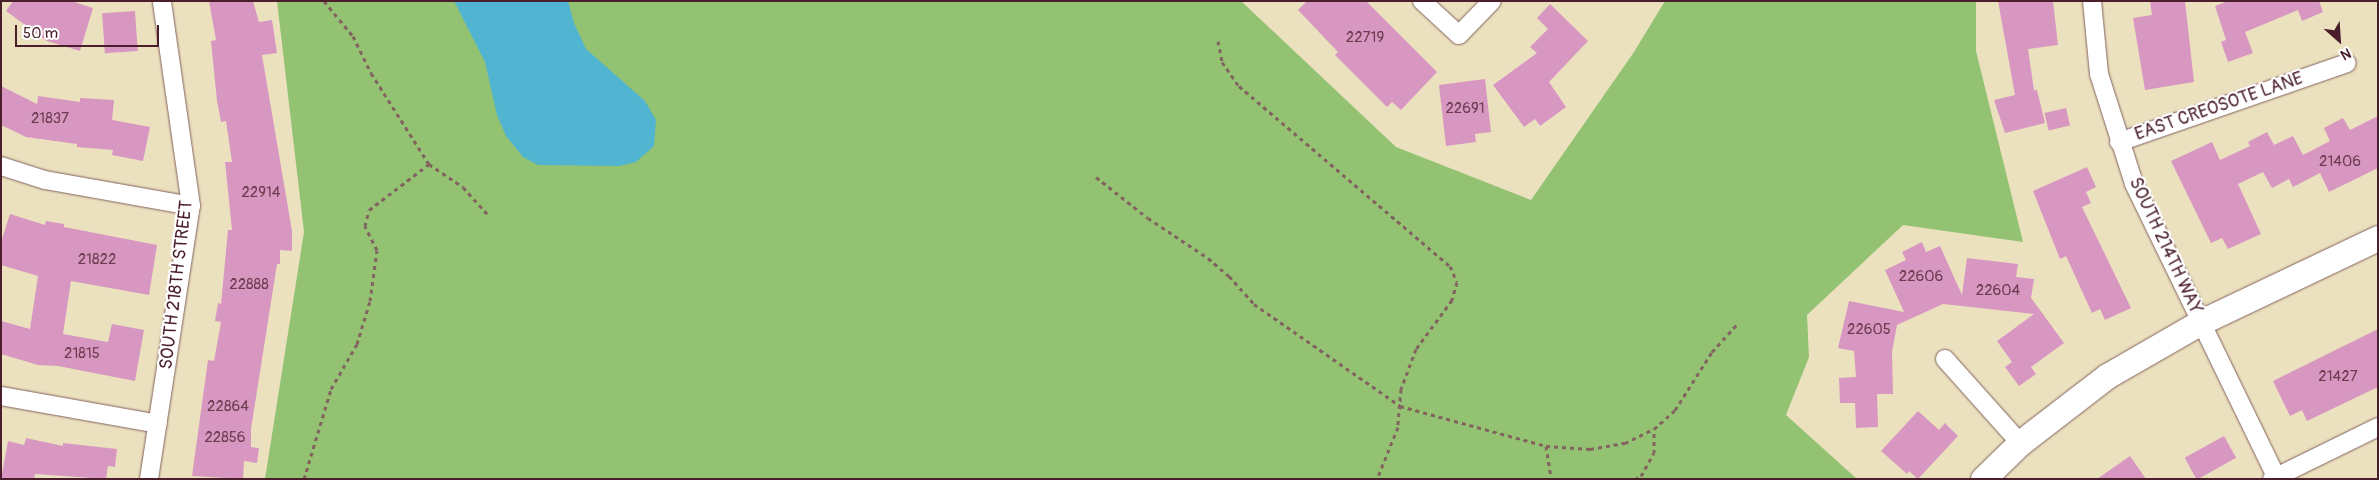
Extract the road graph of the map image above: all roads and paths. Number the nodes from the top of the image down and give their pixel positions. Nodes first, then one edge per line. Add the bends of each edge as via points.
1 (162, 1) edge
2 (324, 1) edge
3 (1422, 1) edge
4 (1492, 1) edge
5 (2092, 1) edge
6 (1218, 41) dead end
7 (2347, 63) dead end
8 (2119, 142) junction
9 (429, 164) junction
10 (1, 166) edge
11 (1096, 177) dead end
12 (191, 206) junction
13 (487, 214) dead end
14 (2378, 238) edge
15 (2201, 322) junction
16 (1737, 324) dead end
17 (1945, 360) dead end
18 (1, 396) edge
19 (1400, 406) junction
20 (158, 424) junction
21 (2378, 427) edge
22 (1654, 429) junction
23 (2020, 443) junction
24 (1546, 446) junction
25 (2275, 478) edge
26 (148, 479) edge
27 (304, 479) edge
28 (1377, 479) edge
29 (1551, 479) edge
30 (1635, 479) edge
31 (1982, 479) edge

1 - 12 street, SOUTH 218TH STREET
2 - 9 path via 353,36 371,73
3 - 4 street via 1459,35
5 - 8 street, SOUTH 214TH WAY via 2099,74
6 - 19 path via 1222,62 1238,86 1450,266 1457,282 1452,300 1416,349 1401,389
7 - 8 street, EAST CREOSOTE LANE
8 - 15 street, SOUTH 214TH WAY via 2134,184
9 - 13 path via 463,187
9 - 27 path via 369,210 365,226 377,250 370,301 357,344 331,389
10 - 12 street via 45,180
11 - 19 path via 1148,218 1208,258 1254,304
12 - 20 street, SOUTH 218TH STREET
14 - 15 street
15 - 23 street via 2107,376
15 - 25 street, SOUTH 214TH WAY
16 - 22 path via 1712,352 1674,410
17 - 23 street
18 - 20 street
19 - 24 path
19 - 28 path via 1398,427
20 - 26 street, SOUTH 218TH STREET
21 - 25 street
22 - 24 path via 1624,443 1590,449
22 - 30 path via 1654,452 1641,476
23 - 31 street
24 - 29 path

